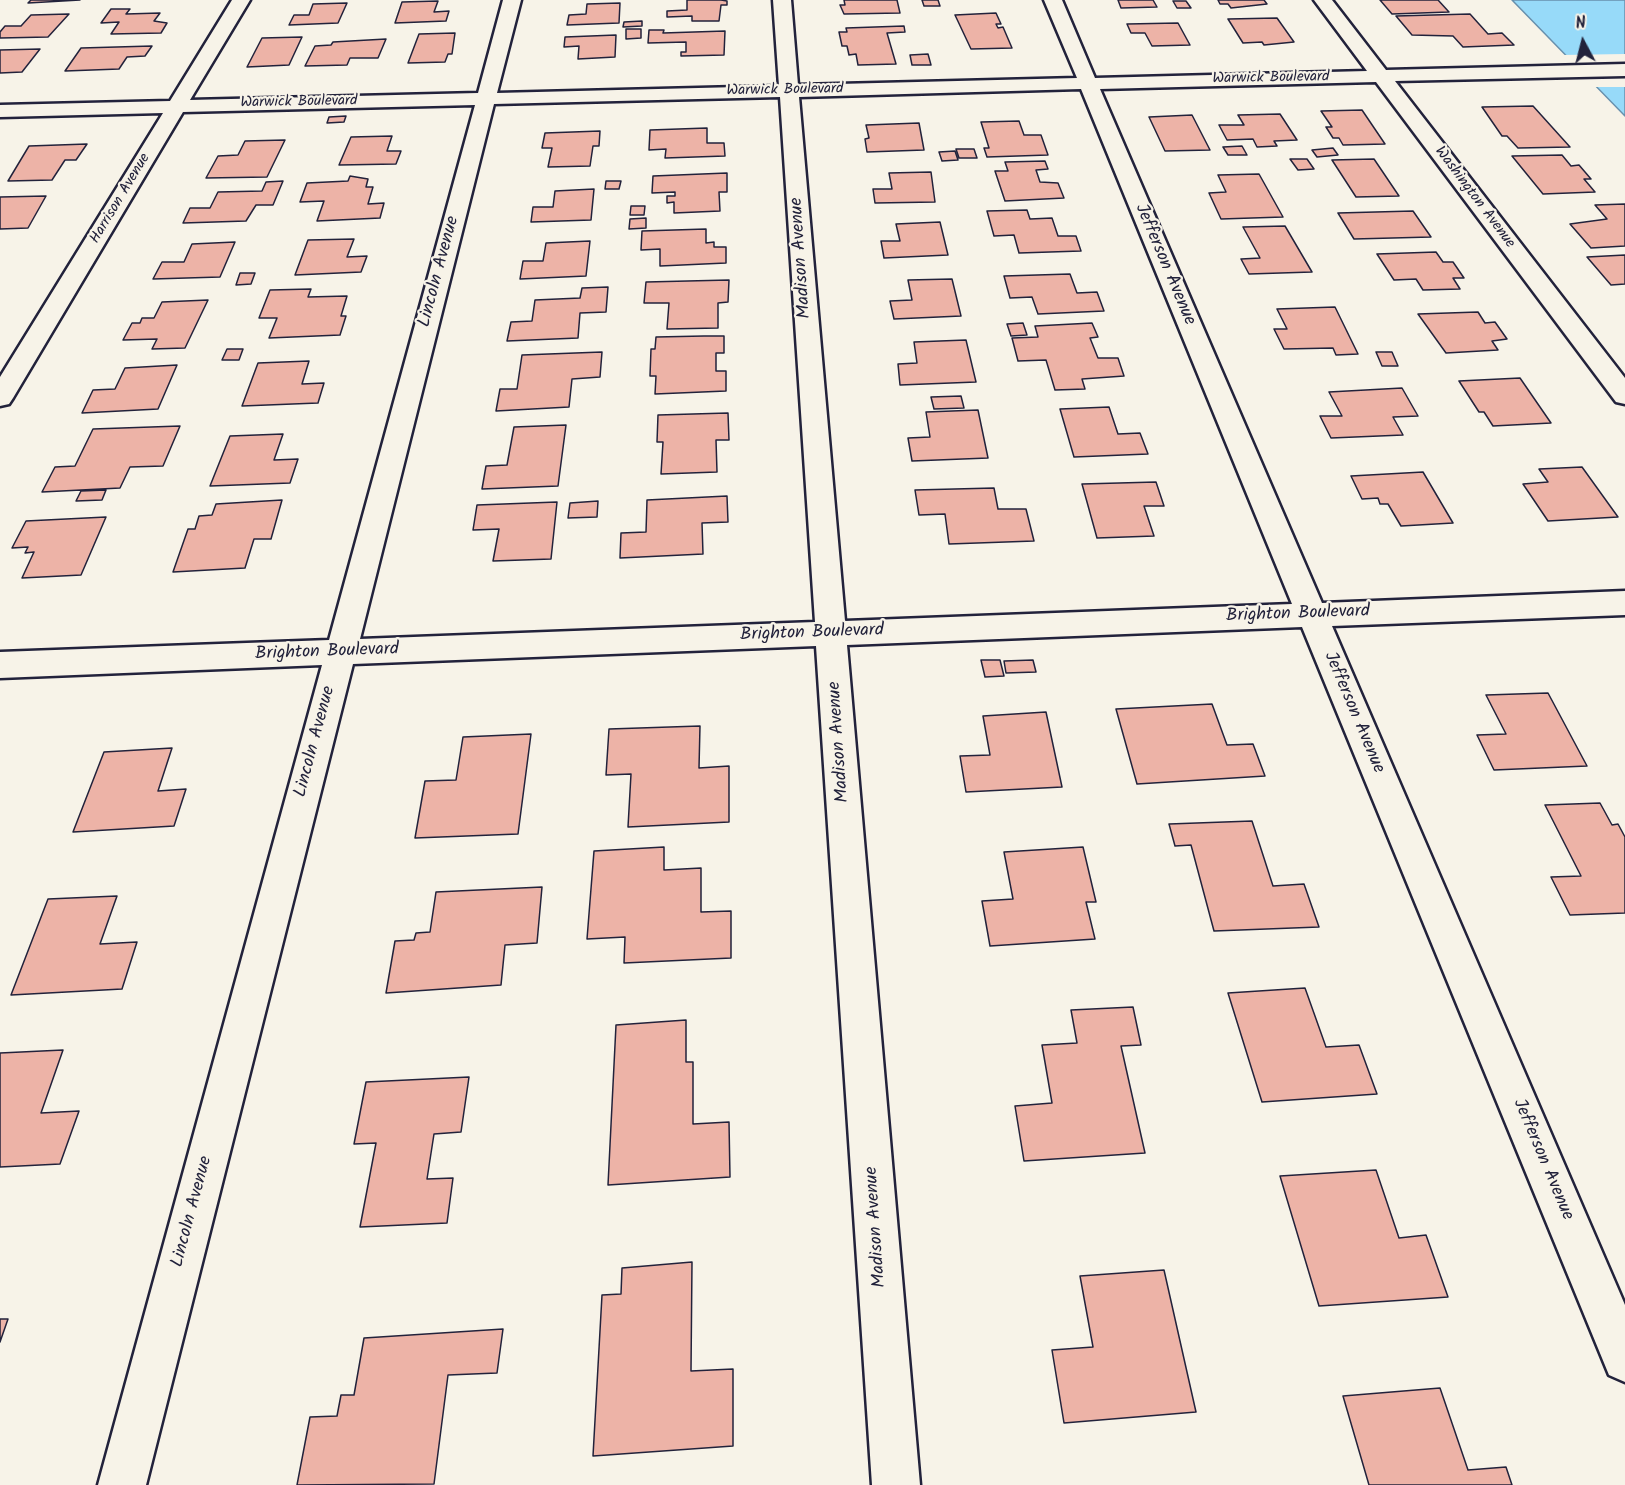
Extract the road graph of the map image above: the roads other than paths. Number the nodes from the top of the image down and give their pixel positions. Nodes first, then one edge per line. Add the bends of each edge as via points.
1 (241, 0) edge
2 (512, 0) edge
3 (782, 0) edge
4 (1053, 0) edge
5 (1323, 0) edge
6 (1625, 70) edge
7 (1382, 76) junction
8 (1088, 84) junction
9 (790, 91) junction
10 (486, 99) junction
11 (177, 106) junction
12 (0, 111) edge
13 (1625, 396) edge
14 (0, 399) edge
15 (1625, 603) edge
16 (1312, 615) junction
17 (831, 633) junction
18 (340, 652) junction
19 (0, 665) edge
20 (1625, 1359) edge
21 (122, 1485) edge
22 (896, 1485) edge

1 - 11 street, Harrison Avenue
2 - 10 street, Lincoln Avenue
3 - 9 street, Madison Avenue
4 - 8 street, Jefferson Avenue
5 - 7 street, Washington Avenue
6 - 7 street, Warwick Boulevard
7 - 8 street, Warwick Boulevard
7 - 13 street, Washington Avenue
8 - 9 street, Warwick Boulevard
8 - 16 street, Jefferson Avenue
9 - 10 street, Warwick Boulevard
9 - 17 street, Madison Avenue
10 - 11 street, Warwick Boulevard
10 - 18 street, Lincoln Avenue
11 - 12 street, Warwick Boulevard
11 - 14 street, Harrison Avenue
15 - 16 street, Brighton Boulevard
16 - 17 street, Brighton Boulevard
16 - 20 street, Jefferson Avenue
17 - 18 street, Brighton Boulevard
17 - 22 street, Madison Avenue
18 - 19 street, Brighton Boulevard
18 - 21 street, Lincoln Avenue

